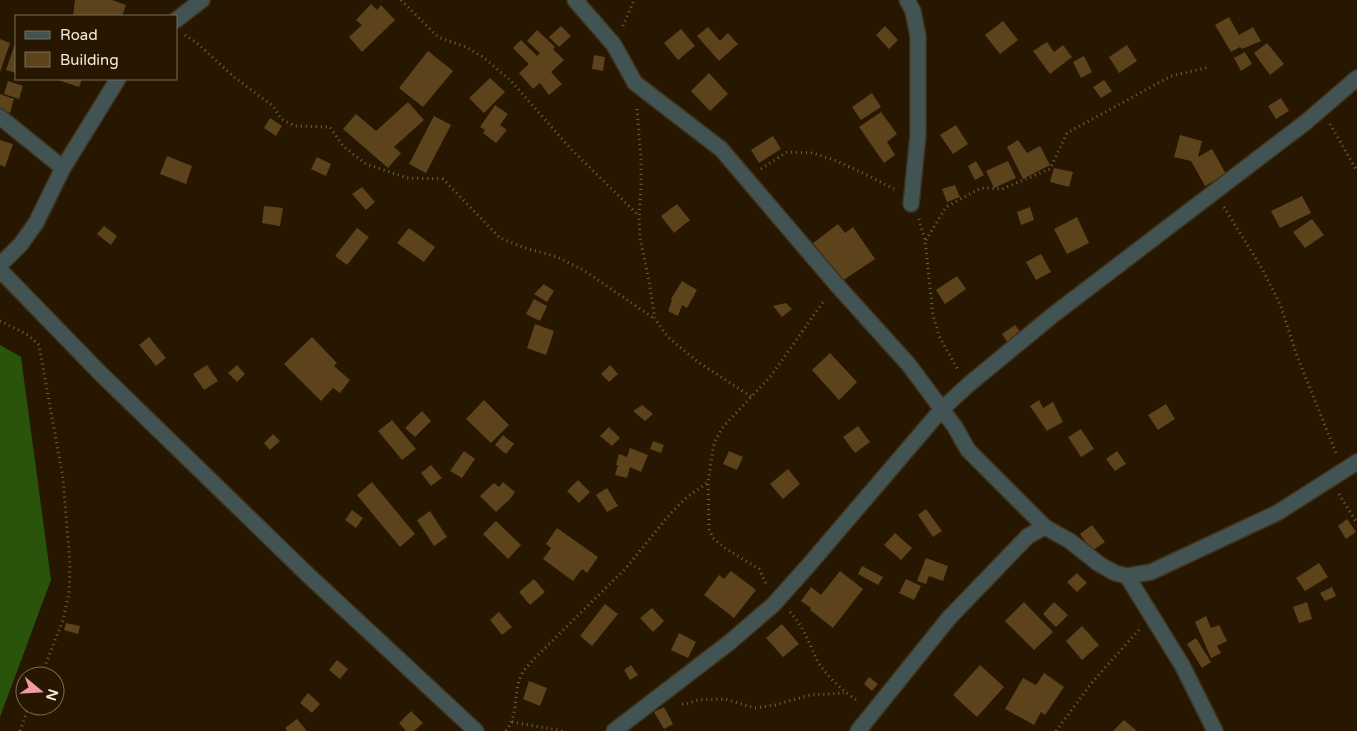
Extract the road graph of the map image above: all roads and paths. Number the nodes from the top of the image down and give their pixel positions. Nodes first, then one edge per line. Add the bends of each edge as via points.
1 (202, 0) edge
2 (401, 0) edge
3 (575, 0) edge
4 (634, 0) edge
5 (907, 0) edge
6 (178, 18) edge
7 (183, 34) dead end
8 (614, 45) junction
9 (1210, 67) dead end
10 (1357, 78) edge
11 (117, 80) edge
12 (635, 84) junction
13 (1321, 109) junction
14 (0, 117) edge
15 (64, 168) junction
16 (759, 170) dead end
17 (1357, 171) edge
18 (1214, 192) junction
19 (911, 204) junction
20 (639, 216) junction
21 (925, 240) junction
22 (0, 265) edge
23 (0, 270) edge
24 (836, 284) junction
25 (655, 320) junction
26 (0, 321) edge
27 (968, 385) junction
28 (752, 397) junction
29 (942, 409) junction
30 (1350, 466) edge
31 (1330, 479) junction
32 (708, 482) junction
33 (1357, 523) edge
34 (1045, 527) junction
35 (1127, 576) junction
36 (772, 604) junction
37 (1152, 615) junction
38 (45, 666) edge
39 (844, 692) junction
40 (679, 703) dead end
41 (877, 708) junction
42 (25, 716) edge
43 (512, 722) junction
44 (20, 731) edge
45 (476, 731) edge
46 (506, 731) edge
47 (563, 731) edge
48 (614, 731) edge
49 (858, 731) edge
50 (1056, 731) edge
51 (1215, 731) edge

1 - 6 street
2 - 20 path via 438,37 483,56 510,80 572,150
3 - 8 street
4 - 8 path
5 - 19 street via 913,10 918,36 918,135
7 - 25 path via 273,106 281,119 296,126 330,127 343,146 366,164 407,178 443,179 500,238 557,257 585,271
8 - 12 street
9 - 21 path via 1171,76 1067,134 1050,169 1002,189 982,188 946,207
10 - 13 street
11 - 15 street
12 - 20 path via 642,188
12 - 24 street via 721,149
13 - 17 path
13 - 18 street
14 - 15 street
15 - 22 street via 36,223
16 - 19 path via 787,152 813,153 894,189
18 - 27 street via 1053,315
18 - 30 path via 1280,304 1330,441
19 - 21 path
20 - 25 path via 642,254 650,281
21 - 27 path via 933,315 939,336
23 - 45 street via 100,373 278,546
24 - 28 path via 771,376
24 - 29 street via 909,365
25 - 28 path via 668,337 698,362
26 - 38 path via 28,335 39,345 64,478 69,593 63,620
27 - 29 street
28 - 32 path via 722,428 714,443
29 - 34 street via 968,450
29 - 36 street
30 - 31 street
31 - 33 path
31 - 35 street via 1268,518 1151,572
32 - 36 path via 709,528 713,538 759,569
32 - 43 path via 686,498 626,568 532,661 522,674
34 - 35 street via 1070,541 1098,564
34 - 41 street via 1028,536 949,618
35 - 37 street
36 - 39 path via 789,611 794,617 818,661
36 - 48 street via 730,642
37 - 50 path via 1093,681
37 - 51 street
39 - 40 path via 810,695 755,708 725,698
39 - 41 path
41 - 49 street
42 - 44 path
43 - 46 path
43 - 47 path

